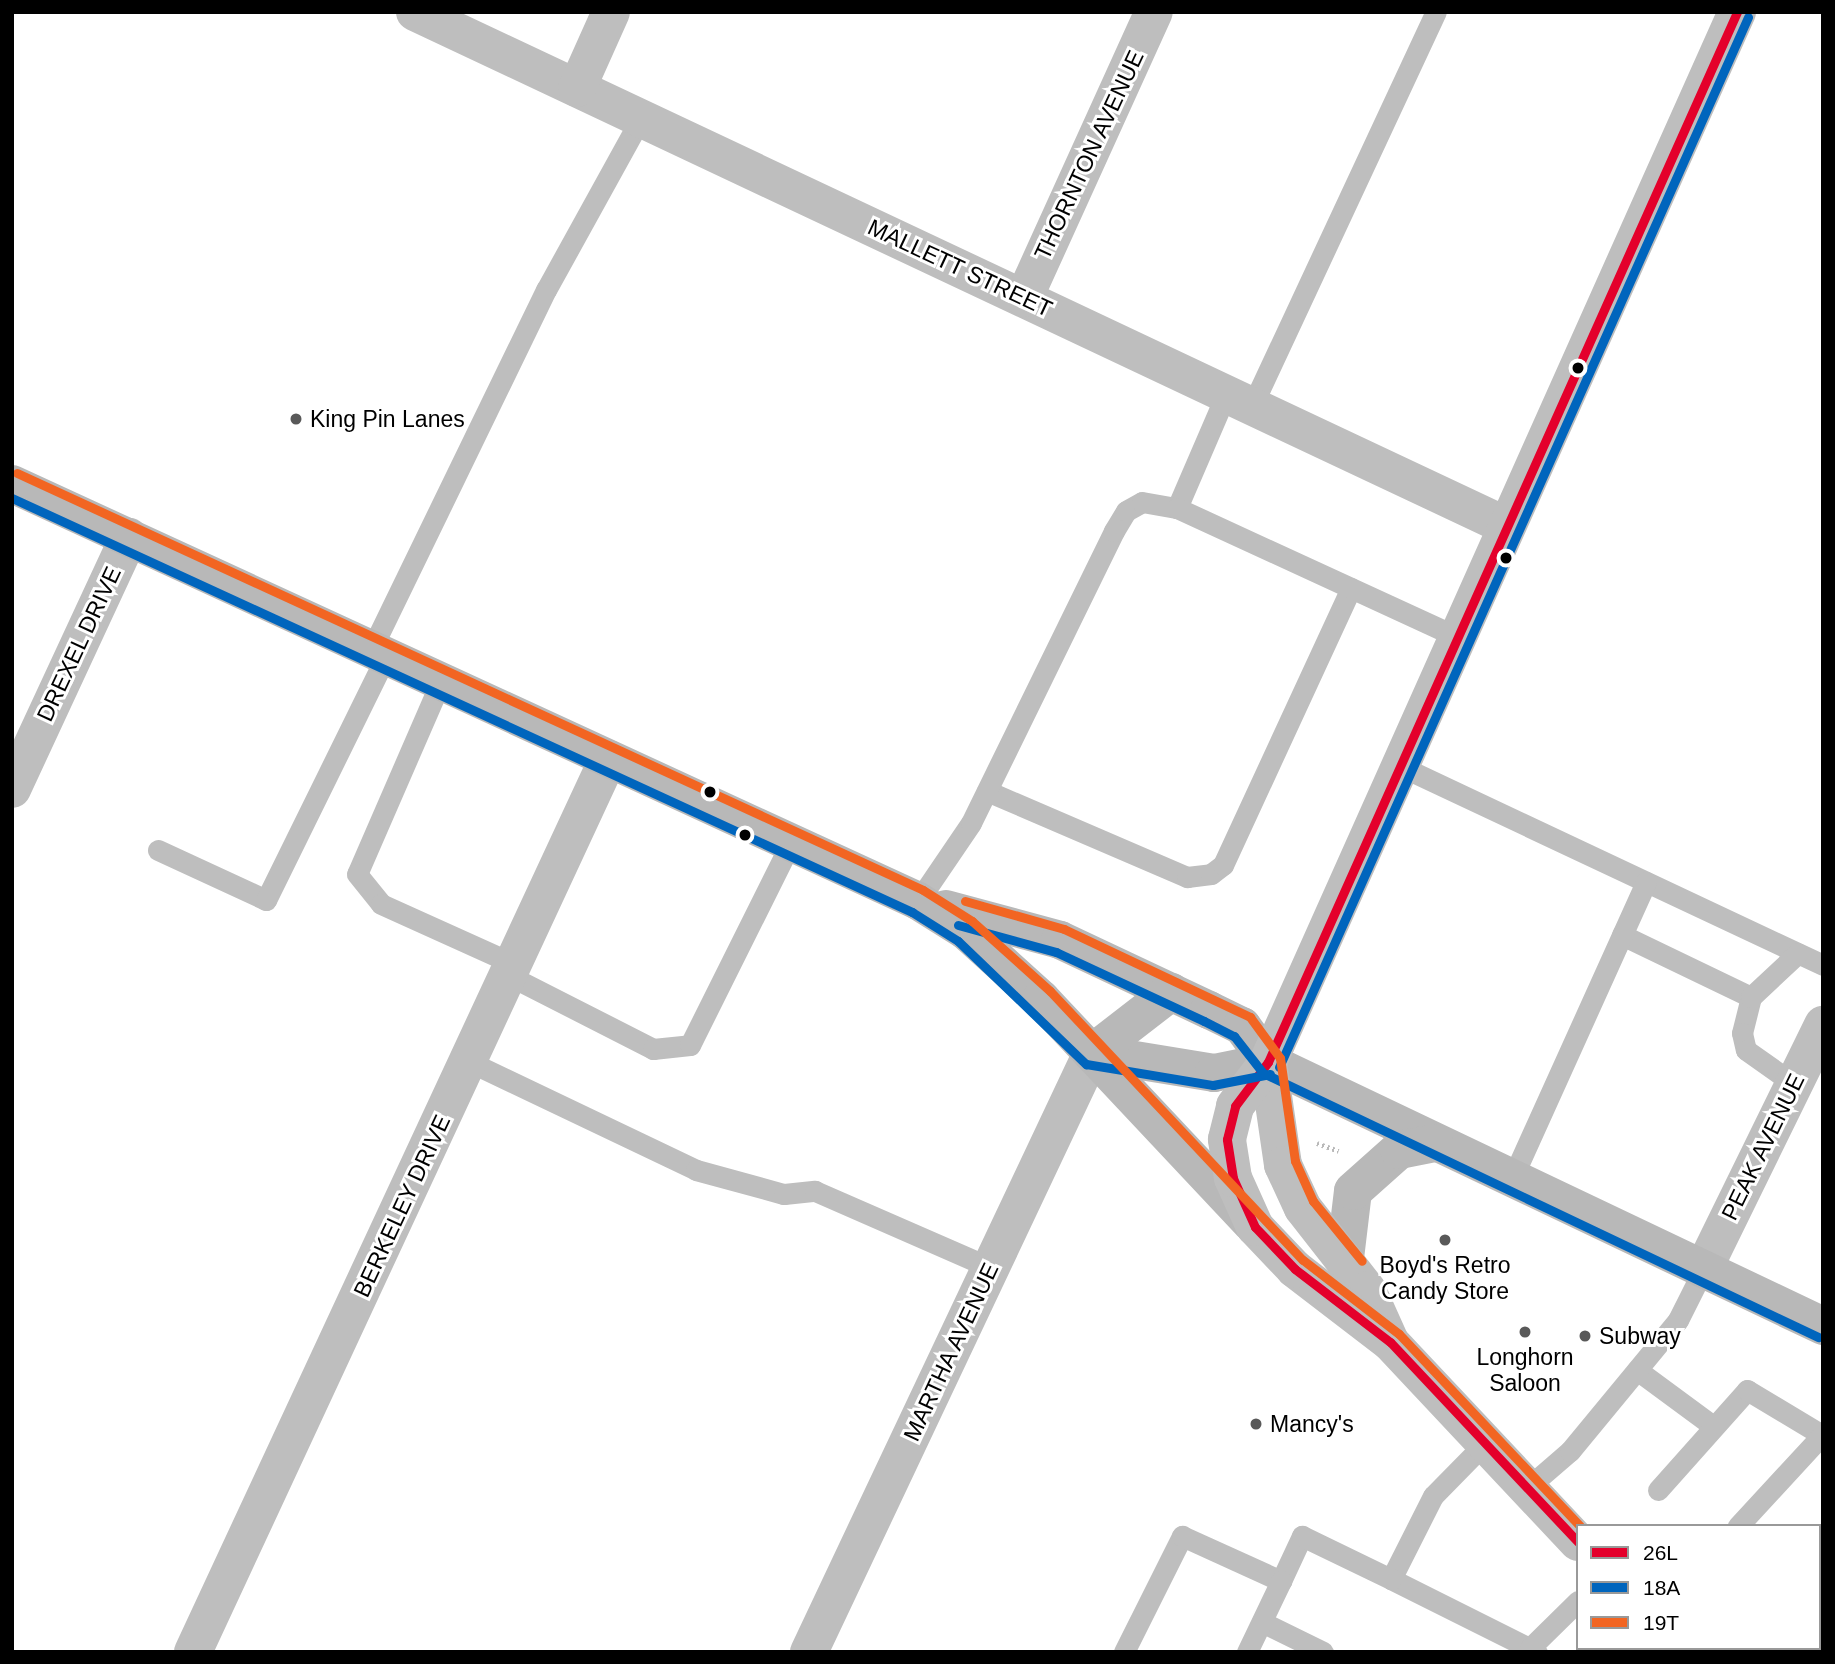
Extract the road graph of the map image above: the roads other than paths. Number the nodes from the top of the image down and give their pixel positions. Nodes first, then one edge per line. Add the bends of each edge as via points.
1 (415, 12) edge
2 (611, 12) edge
3 (1154, 12) edge
4 (1436, 12) edge
5 (1737, 12) edge
6 (577, 88) junction
7 (641, 118) junction
8 (1024, 298) junction
9 (1239, 400) junction
10 (12, 484) edge
11 (1177, 508) junction
12 (1504, 524) junction
13 (129, 537) junction
14 (1351, 588) junction
15 (1455, 636) junction
16 (379, 652) junction
17 (441, 681) junction
18 (608, 759) junction
19 (1398, 765) junction
20 (12, 789) edge
21 (987, 791) junction
22 (790, 845) junction
23 (158, 850) dead end
24 (1646, 882) junction
25 (918, 901) junction
26 (1622, 935) junction
27 (1798, 953) junction
28 (1823, 965) edge
29 (513, 971) junction
30 (1171, 992) junction
31 (1751, 997) junction
32 (1823, 1025) edge
33 (1092, 1053) junction
34 (470, 1062) junction
35 (1268, 1062) junction
36 (1794, 1084) junction
37 (1434, 1143) junction
38 (1511, 1181) junction
39 (1255, 1227) junction
40 (1345, 1258) junction
41 (991, 1268) junction
42 (1703, 1270) junction
43 (1823, 1326) edge
44 (1390, 1342) junction
45 (1637, 1370) junction
46 (1713, 1426) junction
47 (1485, 1443) junction
48 (1527, 1488) junction
49 (1658, 1490) dead end
50 (1740, 1524) edge
51 (1576, 1540) edge
52 (1391, 1579) junction
53 (1281, 1581) junction
54 (1576, 1603) edge
55 (1262, 1622) junction
56 (1534, 1650) edge
57 (193, 1652) edge
58 (809, 1652) edge
59 (1124, 1652) edge
60 (1247, 1652) edge
61 (1323, 1652) edge

1 - 6 street, MALLETT STREET
2 - 6 street
3 - 8 street, THORNTON AVENUE
4 - 9 lane
5 - 12 street
6 - 7 street, MALLETT STREET
7 - 8 street, MALLETT STREET
7 - 16 lane via 546,290
8 - 9 street, MALLETT STREET
9 - 11 lane
9 - 12 street, MALLETT STREET
10 - 13 main road
11 - 14 lane
11 - 21 lane via 1151,502 1126,512
12 - 15 street
13 - 16 main road
13 - 20 street, DREXEL DRIVE
14 - 15 lane
14 - 21 lane via 1223,865 1211,874 1187,877
15 - 19 street
16 - 17 main road
16 - 23 lane via 266,900
17 - 18 main road
17 - 29 lane via 357,874 381,904
18 - 22 main road
18 - 29 street, BERKELEY DRIVE
19 - 24 lane
19 - 35 street
21 - 25 lane
22 - 25 main road
22 - 29 lane via 690,1045 653,1049
24 - 26 lane
24 - 27 lane
25 - 30 main road via 1060,940
25 - 33 main road via 966,931
26 - 31 lane
26 - 38 lane
27 - 28 lane
27 - 31 lane
29 - 34 street, BERKELEY DRIVE
30 - 33 main road
30 - 35 main road via 1242,1026
31 - 36 lane via 1742,1033 1746,1050
32 - 36 street, PEAK AVENUE
33 - 35 main road via 1214,1073
33 - 39 main road
33 - 41 street, MARTHA AVENUE
34 - 41 lane via 696,1170 784,1194 815,1191
34 - 57 street, BERKELEY DRIVE
35 - 37 main road
35 - 39 street via 1244,1086 1227,1139 1233,1178
35 - 40 street via 1283,1165 1303,1208
36 - 42 street, PEAK AVENUE
37 - 38 main road
37 - 40 main road via 1399,1150 1353,1191
38 - 42 main road
39 - 44 street via 1295,1269
40 - 44 street
41 - 58 street, MARTHA AVENUE
42 - 43 main road
42 - 45 lane via 1678,1320
44 - 47 street
45 - 46 lane
45 - 48 lane via 1570,1451
46 - 49 lane
46 - 50 lane via 1747,1390 1822,1435
47 - 48 street
47 - 52 lane via 1433,1496
48 - 51 street
52 - 53 lane via 1303,1536
52 - 56 lane
53 - 55 lane
53 - 59 lane via 1182,1536
54 - 56 lane
55 - 60 lane
55 - 61 lane

